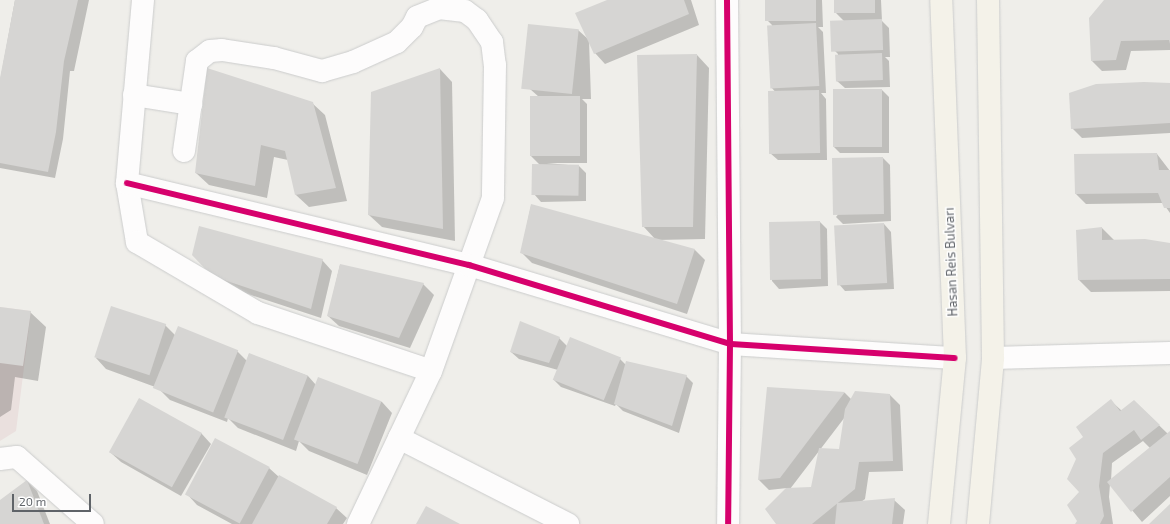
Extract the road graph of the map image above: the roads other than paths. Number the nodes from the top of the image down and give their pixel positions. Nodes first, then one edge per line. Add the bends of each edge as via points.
1 (143, 0) edge
2 (727, 0) edge
3 (941, 0) edge
4 (988, 0) edge
5 (134, 95) junction
6 (191, 104) junction
7 (184, 151) dead end
8 (126, 183) junction
9 (469, 265) junction
10 (730, 344) junction
11 (1170, 353) edge
12 (955, 358) junction
13 (993, 358) junction
14 (431, 371) junction
15 (399, 438) junction
16 (0, 459) edge
17 (93, 524) edge
18 (358, 524) edge
19 (568, 524) edge
20 (728, 524) edge
21 (939, 524) edge
22 (978, 524) edge

1 - 5 street
2 - 10 street
3 - 12 main road, Hasan Reis Bulvarı
4 - 13 main road
5 - 6 street
5 - 8 street
6 - 7 street
6 - 9 street via 198,61 210,51 222,50 274,58 322,71 353,62 397,42 412,27 417,17 427,10 452,8 465,11 486,31 495,54 493,198
8 - 9 street
8 - 14 street via 137,242 258,313
9 - 10 street
9 - 14 street
10 - 12 street
10 - 20 street
11 - 13 street
12 - 21 main road, Hasan Reis Bulvarı
13 - 22 main road
14 - 15 street
15 - 18 street
15 - 19 street
16 - 17 street via 17,457

